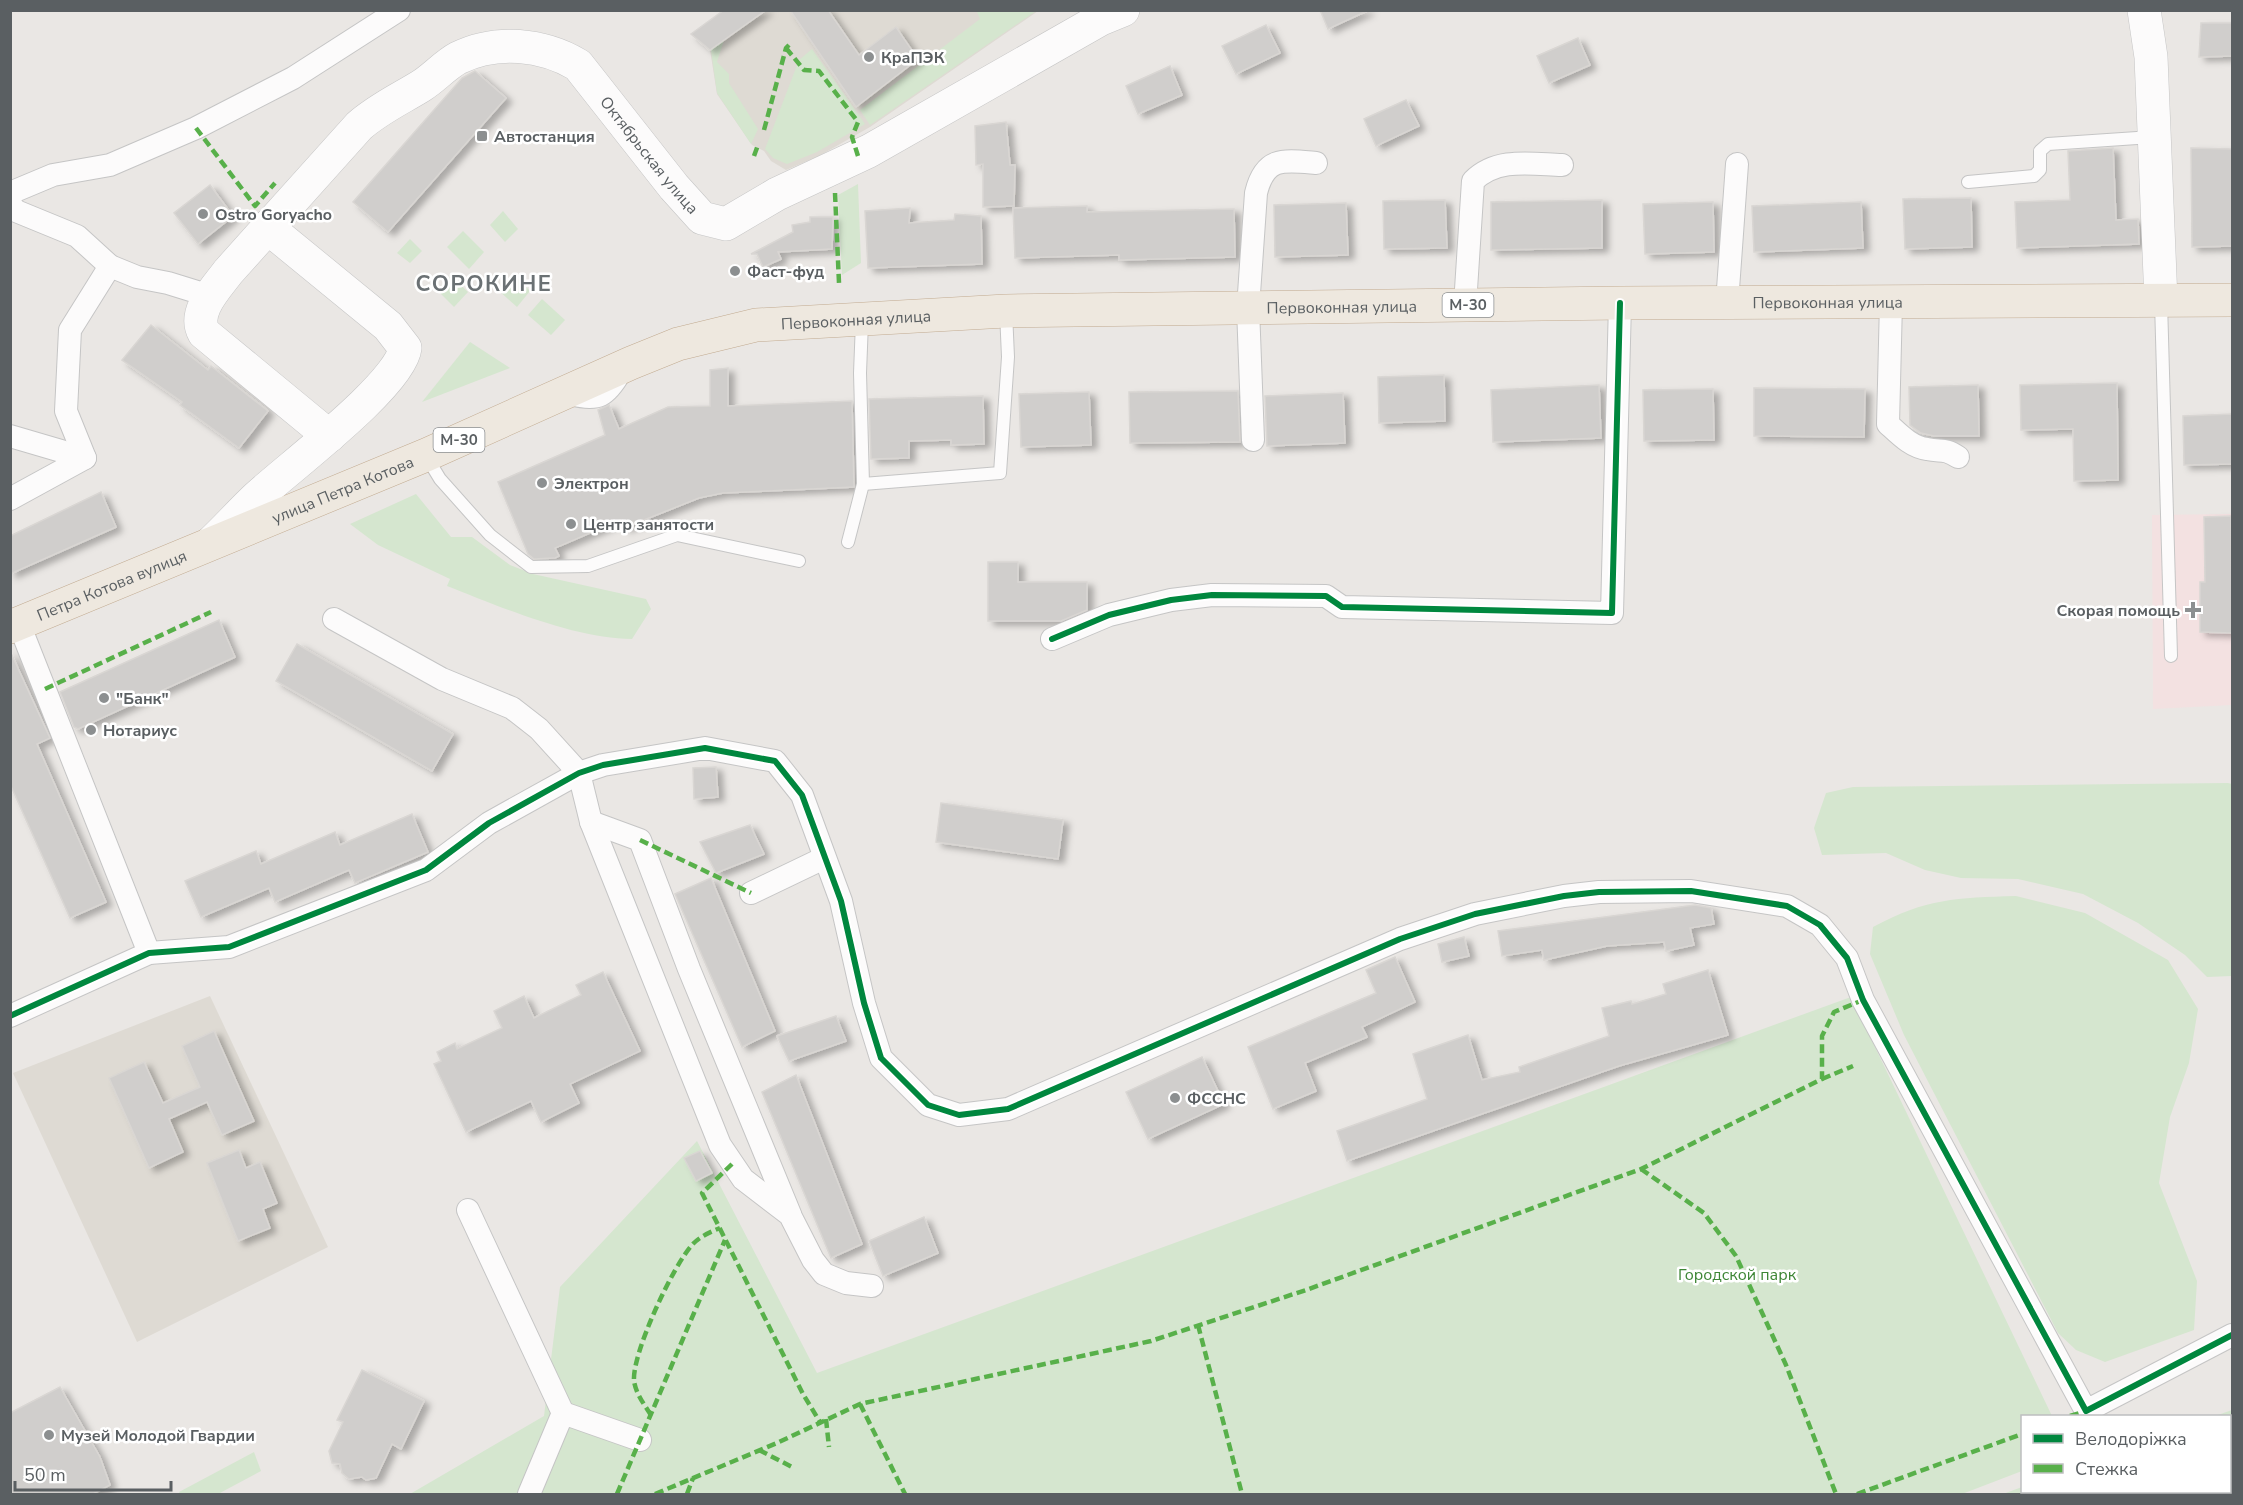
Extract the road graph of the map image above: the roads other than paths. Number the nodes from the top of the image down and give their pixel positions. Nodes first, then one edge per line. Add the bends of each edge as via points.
1 (399, 10) edge
2 (2144, 10) edge
3 (1106, 14) edge
4 (2153, 137) junction
5 (1316, 163) dead end
6 (1737, 164) dead end
7 (1562, 165) dead end
8 (1968, 182) dead end
9 (10, 193) edge
10 (10, 204) edge
11 (267, 227) junction
12 (110, 266) junction
13 (210, 296) junction
14 (2232, 300) edge
15 (2161, 301) junction
16 (1892, 302) junction
17 (1620, 303) junction
18 (1727, 303) junction
19 (1465, 305) junction
20 (1248, 308) junction
21 (1006, 311) junction
22 (862, 318) junction
23 (705, 336) joint
24 (10, 436) edge
25 (329, 436) junction
26 (1253, 440) dead end
27 (426, 455) junction
28 (1958, 457) dead end
29 (85, 458) junction
30 (863, 484) junction
31 (10, 499) edge
32 (848, 542) dead end
33 (212, 543) junction
34 (799, 561) dead end
35 (334, 619) dead end
36 (15, 626) edge
37 (1052, 639) dead end
38 (2171, 656) dead end
39 (579, 773) junction
40 (591, 822) junction
41 (824, 858) junction
42 (751, 893) dead end
43 (149, 953) junction
44 (10, 1016) edge
45 (468, 1210) dead end
46 (790, 1215) junction
47 (872, 1286) dead end
48 (2232, 1335) edge
49 (563, 1413) junction
50 (2088, 1414) edge
51 (640, 1440) dead end
52 (529, 1494) edge

1 - 9 street via 293,78 196,128 110,165 53,175
2 - 4 main road via 2151,57
3 - 11 main road, Октябрьская улица via 869,151 777,194 726,224 702,218 578,65 544,49 509,46 484,50 458,58 368,118
4 - 8 lane via 2048,144 2040,151 2040,170 2034,176
4 - 15 main road
5 - 20 street via 1271,164 1260,177
6 - 18 street
7 - 19 street via 1512,163 1484,170 1473,181
10 - 12 street via 16,211 76,236
11 - 13 main road, Октябрьская улица
11 - 25 main road via 388,326 405,348 398,368
12 - 13 street via 136,277
12 - 29 street via 70,330 66,411
13 - 25 main road via 201,318 204,333
14 - 15 highway, Первоконная улица / М-30
15 - 16 highway, Первоконная улица / М-30
15 - 38 lane
16 - 18 highway, Первоконная улица / М-30
16 - 28 street via 1888,424 1906,440
17 - 18 highway, Первоконная улица / М-30
17 - 19 highway, Первоконная улица / М-30
17 - 37 street via 1612,612 1341,607 1326,596 1212,595 1109,615
19 - 20 highway, Первоконная улица / М-30
20 - 21 highway, Первоконная улица / М-30
20 - 26 street
21 - 22 highway, Первоконная улица / М-30
21 - 30 lane via 1008,357 1000,473
22 - 23 highway, Первоконная улица / М-30 via 756,325
22 - 30 lane
23 - 27 highway, улица Петра Котова / М-30 via 631,363
24 - 29 street
25 - 33 main road via 256,498
27 - 33 highway, улица Петра Котова / М-30
27 - 34 lane via 440,479 490,535 531,567 588,566 677,535
29 - 31 street
30 - 32 lane
33 - 36 highway, Петра Котова вулиця / М-30
35 - 39 street via 442,679 512,708 538,729
36 - 43 street
39 - 40 street
39 - 41 street via 603,765 705,748 775,761 802,795
39 - 43 street via 489,823 426,870 229,947
40 - 46 street via 720,1145 743,1179
40 - 46 street via 640,840
41 - 42 street
41 - 50 street via 841,901 881,1058 928,1105 959,1115 1008,1109 1400,939 1474,914 1599,892 1691,891 1787,906 1820,925 1847,958 1863,1000
43 - 44 street
45 - 49 street
46 - 47 street via 824,1274 846,1283
48 - 50 street
49 - 51 street
49 - 52 street

